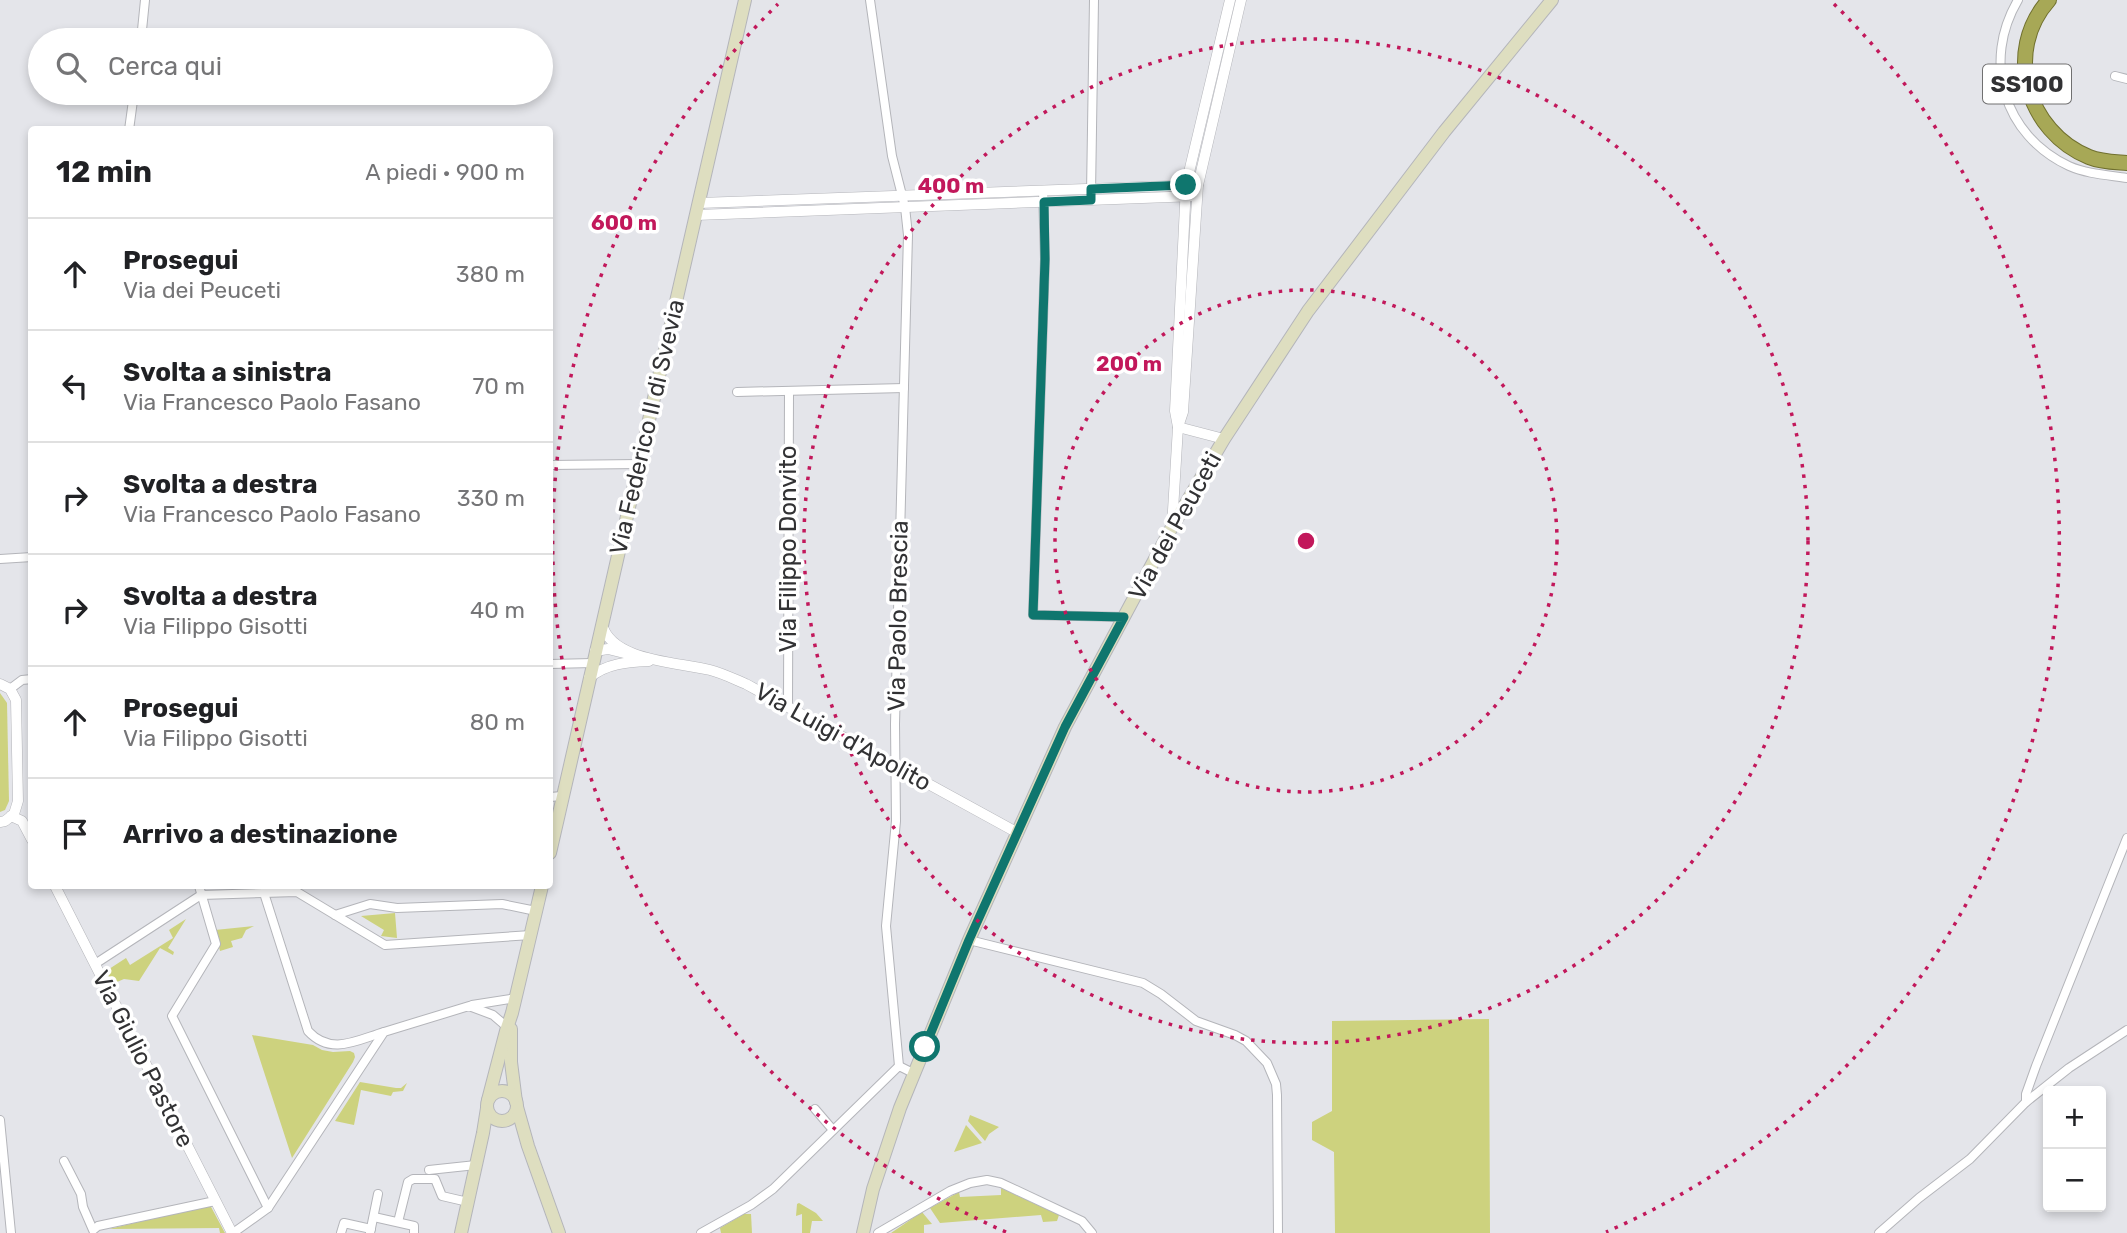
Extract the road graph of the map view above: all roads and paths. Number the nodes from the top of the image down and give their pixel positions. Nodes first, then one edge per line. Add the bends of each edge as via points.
1 (145, 0) edge
2 (745, 0) edge
3 (870, 0) edge
4 (1094, 0) edge
5 (1230, 0) edge
6 (1241, 0) edge
7 (1552, 0) edge
8 (2018, 0) edge
9 (2049, 0) edge
10 (142, 28) edge
11 (2115, 76) dead end
12 (2127, 79) edge
13 (133, 105) edge
14 (130, 126) edge
15 (2081, 153) junction
16 (2127, 156) edge
17 (2127, 163) edge
18 (2127, 178) edge
19 (1186, 185) junction
20 (1198, 185) junction
21 (1043, 190) junction
22 (1091, 194) junction
23 (902, 195) junction
24 (1191, 196) junction
25 (1044, 202) junction
26 (905, 207) junction
27 (697, 209) junction
28 (904, 388) junction
29 (789, 391) junction
30 (737, 393) dead end
31 (1178, 427) junction
32 (1224, 439) junction
33 (639, 464) junction
34 (553, 465) edge
35 (1172, 527) junction
36 (28, 557) edge
37 (0, 559) edge
38 (1124, 617) junction
39 (602, 624) junction
40 (594, 657) junction
41 (632, 658) junction
42 (553, 664) edge
43 (589, 678) junction
44 (28, 679) edge
45 (0, 684) edge
46 (10, 689) junction
47 (788, 707) junction
48 (896, 766) junction
49 (556, 797) edge
50 (21, 819) edge
51 (0, 822) edge
52 (553, 825) edge
53 (1018, 834) junction
54 (2127, 838) edge
55 (57, 889) edge
56 (200, 889) edge
57 (541, 889) edge
58 (264, 892) junction
59 (201, 895) junction
60 (536, 911) junction
61 (335, 915) junction
62 (531, 935) junction
63 (969, 940) junction
64 (95, 964) junction
65 (516, 998) junction
66 (469, 1006) junction
67 (512, 1013) junction
68 (507, 1027) junction
69 (2127, 1030) edge
70 (384, 1032) junction
71 (899, 1066) junction
72 (914, 1073) junction
73 (2026, 1102) junction
74 (488, 1104) junction
75 (517, 1104) junction
76 (815, 1109) dead end
77 (0, 1120) edge
78 (502, 1120) junction
79 (833, 1130) junction
80 (484, 1133) junction
81 (528, 1146) junction
82 (64, 1161) dead end
83 (476, 1165) junction
84 (429, 1170) dead end
85 (379, 1194) dead end
86 (215, 1201) junction
87 (468, 1202) junction
88 (268, 1209) junction
89 (374, 1217) junction
90 (400, 1223) junction
91 (713, 1229) edge
92 (371, 1231) edge
93 (11, 1233) edge
94 (232, 1233) edge
95 (341, 1233) edge
96 (400, 1233) edge
97 (414, 1233) edge
98 (461, 1233) edge
99 (559, 1233) edge
100 (701, 1233) edge
101 (863, 1233) edge
102 (878, 1233) edge
103 (1092, 1233) edge
104 (1278, 1233) edge
105 (1879, 1233) edge

1 - 10 street
2 - 27 main road, Via Federico II di Svevia
3 - 23 street, Via Paolo Brescia via 892,156
4 - 22 street
5 - 19 street
6 - 20 street
7 - 32 main road, Via dei Peuceti via 1343,264
8 - 18 street via 2004,33 2001,70 2003,90 2017,120 2035,143 2063,163 2090,173
9 - 15 highway, SS100 via 2028,40 2026,82 2043,121
11 - 12 street
13 - 14 street
15 - 16 highway, SS100
15 - 17 highway, SS100
19 - 20 street
19 - 22 street
19 - 24 street
20 - 24 street
21 - 22 street
21 - 23 street
21 - 25 street
22 - 24 street
22 - 25 street
23 - 26 street, Via Paolo Brescia
23 - 27 street
24 - 31 street via 1183,412
25 - 26 street
25 - 38 street via 1033,615
26 - 27 street
26 - 28 street, Via Paolo Brescia
27 - 33 main road, Via Federico II di Svevia
28 - 29 street
28 - 48 street, Via Paolo Brescia
29 - 30 street
29 - 47 street, Via Filippo Donvito
31 - 32 street
31 - 35 street
32 - 35 main road, Via dei Peuceti
33 - 34 street
33 - 39 main road, Via Federico II di Svevia
35 - 38 main road, Via dei Peuceti
36 - 37 street
38 - 53 main road, Via dei Peuceti via 1065,727
39 - 40 main road, Via Federico II di Svevia
39 - 41 street, Via Luigi d'Apolito via 605,634
40 - 41 street via 608,649
40 - 42 street
40 - 43 main road, Via Federico II di Svevia
41 - 43 street
41 - 47 street, Via Luigi d'Apolito via 721,674
43 - 49 main road, Via Federico II di Svevia
44 - 46 street
45 - 46 street
46 - 50 street via 16,703
47 - 48 street, Via Luigi d'Apolito
48 - 53 street, Via Luigi d'Apolito
48 - 71 street, Via Paolo Brescia via 886,926
49 - 52 main road, Via Federico II di Svevia
50 - 51 street
53 - 63 main road, Via dei Peuceti
54 - 73 street via 2036,1066
55 - 64 street, Via Giulio Pastore
56 - 59 street
57 - 60 main road
58 - 59 street
58 - 61 street via 299,893
58 - 70 street via 308,1031 322,1043 335,1046
59 - 64 street
59 - 88 street via 216,944 172,1016
60 - 61 street via 502,904 397,908 370,904
60 - 62 main road
61 - 62 street via 385,945
62 - 65 main road
63 - 72 main road, Via dei Peuceti
63 - 104 street via 1143,983 1196,1021 1235,1035 1258,1052 1272,1073 1278,1095
64 - 86 street, Via Giulio Pastore
65 - 66 street
65 - 67 main road
66 - 68 street via 493,1015
66 - 70 street
67 - 68 main road
67 - 75 main road via 511,1062
68 - 74 main road
69 - 73 street
70 - 88 street
71 - 72 street
71 - 79 street
72 - 101 main road, Via dei Peuceti via 880,1166
73 - 105 street via 1970,1159
74 - 75 main road via 492,1095 502,1092
74 - 78 main road via 492,1117
74 - 80 main road
75 - 78 main road via 514,1116
75 - 81 main road
76 - 79 street
77 - 93 street
78 - 80 main road
78 - 81 main road
79 - 91 street via 773,1189
80 - 83 main road
81 - 99 main road
82 - 86 street via 93,1230
83 - 84 street
83 - 87 main road
85 - 89 street
86 - 94 street, Via Giulio Pastore
87 - 90 street via 442,1196 431,1178 413,1179 408,1182
87 - 98 main road
88 - 94 street
89 - 90 street
89 - 92 street
90 - 96 street
90 - 97 street via 414,1226
91 - 100 street
92 - 95 street via 344,1223
102 - 103 street via 950,1191 992,1180 1082,1221

